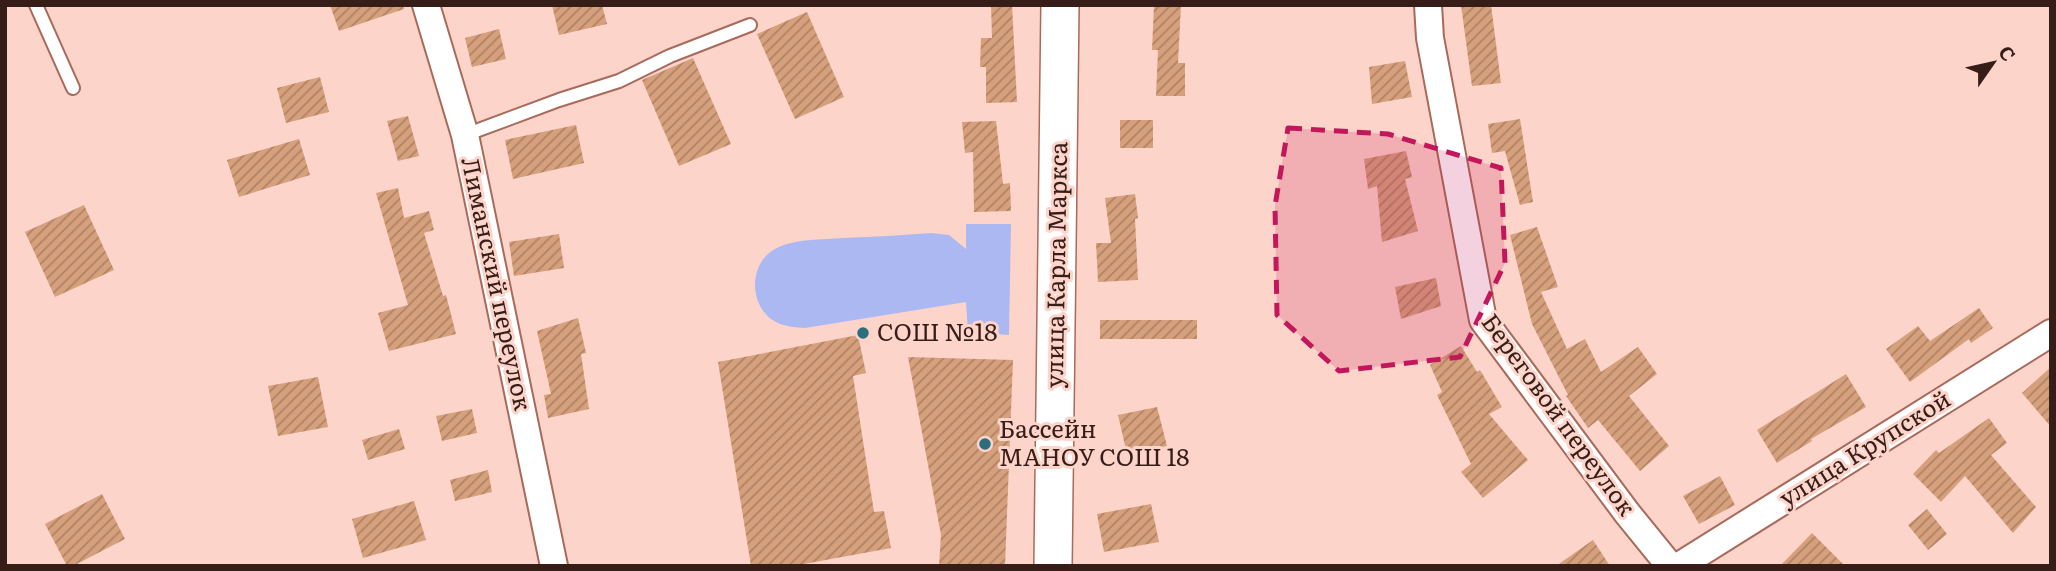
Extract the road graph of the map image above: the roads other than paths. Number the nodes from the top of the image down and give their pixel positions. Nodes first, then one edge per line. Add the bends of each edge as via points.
1 (36, 5) edge
2 (426, 5) edge
3 (1060, 5) edge
4 (1428, 5) edge
5 (750, 25) dead end
6 (73, 88) dead end
7 (466, 135) junction
8 (2051, 333) edge
9 (554, 566) edge
10 (1053, 566) edge
11 (1670, 566) edge
12 (1679, 566) edge

1 - 6 lane
2 - 7 street, Лиманский переулок
3 - 10 main road, улица Карла Маркса
4 - 11 street, Береговой переулок via 1430,38 1483,320
5 - 7 lane via 619,81
7 - 9 street, Лиманский переулок
8 - 12 street, улица Крупской

